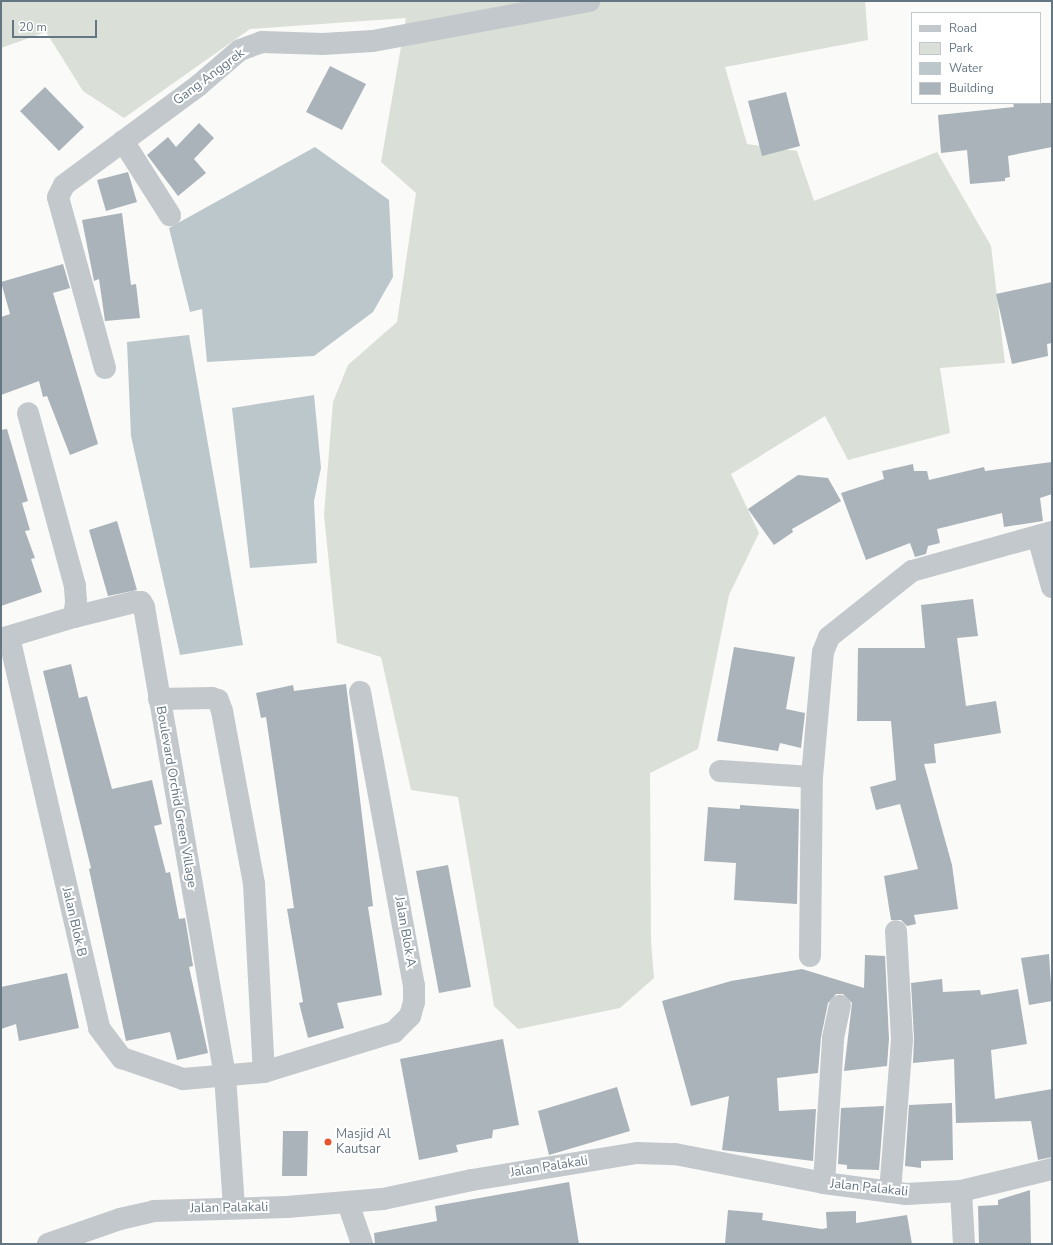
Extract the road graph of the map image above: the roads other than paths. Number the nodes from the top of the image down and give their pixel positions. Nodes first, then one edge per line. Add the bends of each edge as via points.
1 (589, 1) edge
2 (123, 141) junction
3 (170, 215) dead end
4 (105, 368) dead end
5 (28, 413) dead end
6 (1045, 534) edge
7 (1052, 587) edge
8 (74, 617) junction
9 (5, 638) edge
10 (360, 692) dead end
11 (159, 699) junction
12 (720, 771) dead end
13 (812, 777) junction
14 (896, 931) dead end
15 (810, 956) dead end
16 (840, 1006) dead end
17 (264, 1072) junction
18 (226, 1076) junction
19 (1052, 1169) edge
20 (824, 1183) junction
21 (961, 1190) junction
22 (890, 1192) junction
23 (348, 1203) junction
24 (234, 1207) junction
25 (48, 1244) edge
26 (362, 1244) edge
27 (964, 1244) edge

1 - 2 street, Gang Anggrek via 373,41 324,44 262,42 240,50 199,85
2 - 3 street
2 - 4 street, Gang Anggrek via 64,185 58,197
5 - 8 street via 75,586
6 - 7 street
6 - 13 street via 912,571 829,637 823,652
8 - 9 street
8 - 11 street via 141,602 144,607
9 - 18 street, Jalan Blok B via 99,1028 122,1058 183,1079
10 - 17 street, Jalan Blok A via 414,986 414,1002 410,1016 394,1032
11 - 17 street, Boulevard Orchid Green Village via 212,698 218,700 222,711 254,884
11 - 18 street, Boulevard Orchid Green Village
12 - 13 street
13 - 15 street
14 - 22 street via 902,1039
16 - 20 street via 833,1038
17 - 18 street, Jalan Blok B
18 - 24 street, Boulevard Orchid Green Village
19 - 21 street, Jalan Palakali
20 - 22 street, Jalan Palakali
20 - 23 street, Jalan Palakali via 676,1154 637,1153 472,1180 383,1199
21 - 22 street, Jalan Palakali
21 - 27 street
23 - 24 street, Jalan Palakali
23 - 26 street
24 - 25 street, Jalan Palakali via 154,1211 120,1219

